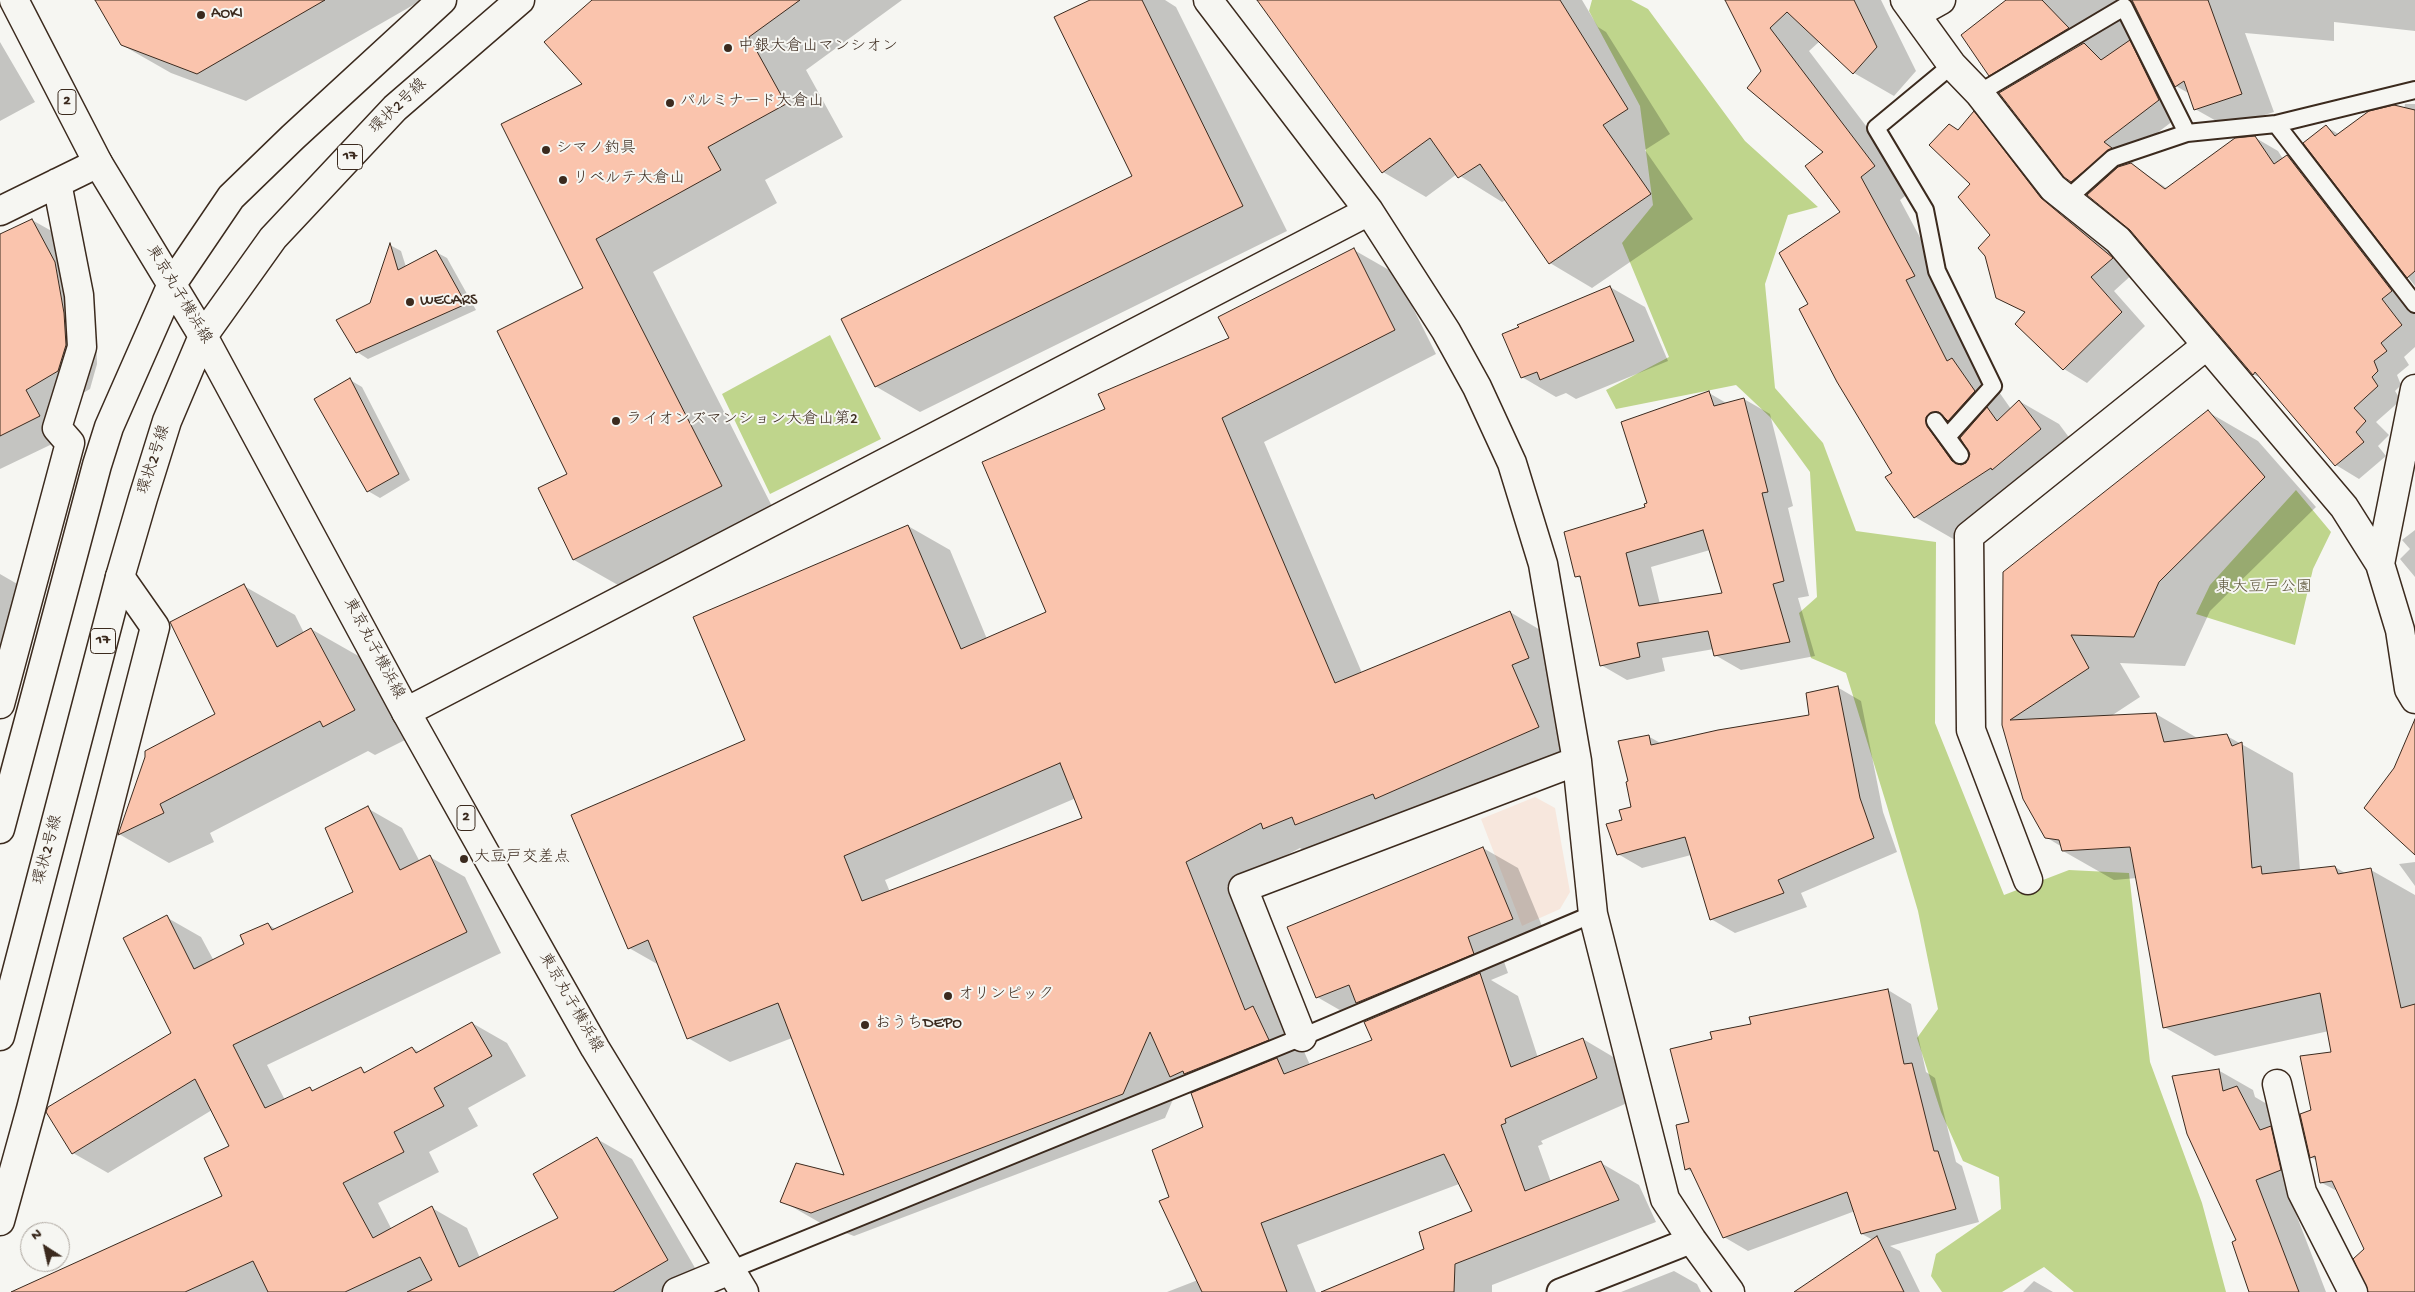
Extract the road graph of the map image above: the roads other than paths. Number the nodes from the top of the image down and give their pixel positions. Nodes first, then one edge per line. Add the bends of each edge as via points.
1 (14, 0) edge
2 (442, 0) edge
3 (520, 0) edge
4 (1208, 0) edge
5 (1941, 0) edge
6 (1911, 7) edge
7 (1952, 65) junction
8 (2415, 90) edge
9 (1979, 93) junction
10 (2276, 124) junction
11 (2187, 133) junction
12 (98, 163) junction
13 (57, 183) junction
14 (2067, 199) junction
15 (0, 211) edge
16 (1369, 211) junction
17 (172, 284) junction
18 (2415, 304) edge
19 (203, 336) junction
20 (2207, 345) junction
21 (2415, 389) edge
22 (1935, 421) dead end
23 (1947, 437) junction
24 (1960, 455) dead end
25 (2380, 564) junction
26 (120, 577) junction
27 (2415, 699) edge
28 (0, 704) edge
29 (406, 712) junction
30 (1577, 761) junction
31 (0, 829) edge
32 (2028, 880) dead end
33 (1593, 914) junction
34 (0, 1036) edge
35 (1302, 1037) junction
36 (2277, 1084) dead end
37 (0, 1221) edge
38 (1692, 1240) junction
39 (737, 1281) edge
40 (678, 1292) edge
41 (1560, 1292) edge
42 (1730, 1292) edge
43 (2353, 1292) edge

1 - 12 street, 東京丸子横浜線 / 2
2 - 17 street via 231,197
3 - 19 street, 環状2号線 / 17 via 389,115 273,238
4 - 16 street
5 - 6 street
6 - 7 street
7 - 9 street
7 - 23 lane via 1876,128 1925,210 1937,271 1993,386
8 - 10 lane
9 - 11 lane via 2124,7
9 - 14 street via 2053,188
10 - 11 lane
10 - 18 lane
11 - 14 lane via 2113,158
12 - 13 street
12 - 17 street, 東京丸子横浜線 / 2
13 - 15 street
13 - 28 street via 79,295 82,347 57,428 70,443
14 - 20 street via 2118,240
16 - 29 street
16 - 30 street via 1446,331 1512,463 1543,564
17 - 19 street, 東京丸子横浜線 / 2
17 - 31 street via 109,427 97,465
19 - 26 street, 環状2号線 / 17 via 168,421
19 - 29 street, 東京丸子横浜線 / 2
20 - 25 street via 2344,507
20 - 32 street via 1969,536 1971,730
21 - 25 street
22 - 23 lane
23 - 24 lane
25 - 27 street via 2400,630 2410,689
26 - 34 street, 環状2号線 / 17
26 - 37 street via 155,627
29 - 39 street, 東京丸子横浜線 / 2 via 595,1048
30 - 33 street
30 - 35 street via 1243,888
33 - 35 lane
33 - 38 street via 1665,1198
35 - 39 lane
36 - 43 street via 2302,1192
38 - 41 street
38 - 42 street
39 - 40 street

